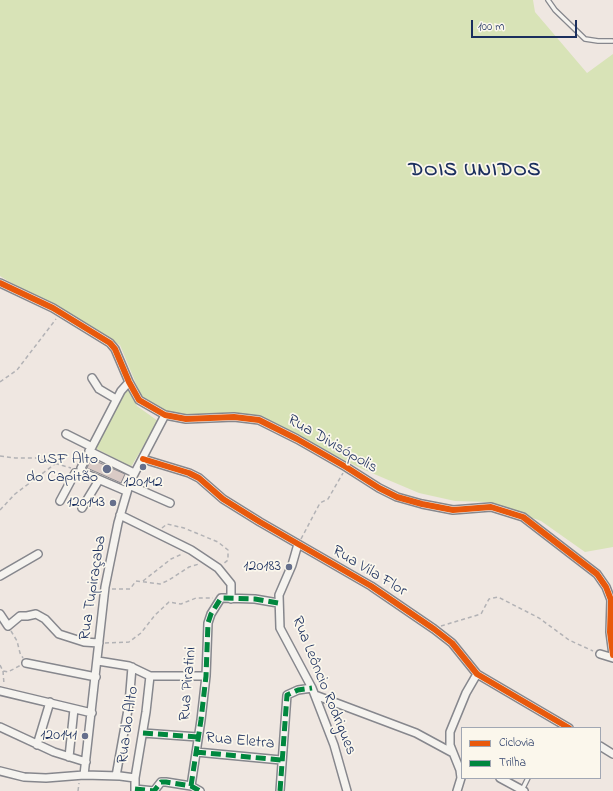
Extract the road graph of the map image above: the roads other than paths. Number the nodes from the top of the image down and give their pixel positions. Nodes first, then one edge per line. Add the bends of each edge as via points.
1 (548, 0) edge
2 (612, 42) dead end
3 (0, 283) edge
4 (92, 378) dead end
5 (129, 382) junction
6 (116, 399) junction
7 (166, 415) junction
8 (66, 434) dead end
9 (91, 449) junction
10 (143, 459) junction
11 (81, 470) junction
12 (134, 473) junction
13 (99, 480) junction
14 (128, 488) junction
15 (60, 501) dead end
16 (170, 503) dead end
17 (82, 508) dead end
18 (120, 515) junction
19 (298, 544) junction
20 (38, 554) dead end
21 (0, 576) edge
22 (231, 599) junction
23 (278, 602) junction
24 (0, 614) edge
25 (99, 643) junction
26 (600, 654) road end
27 (613, 657) edge
28 (98, 661) junction
29 (26, 663) road end
30 (132, 668) junction
31 (477, 674) junction
32 (150, 676) junction
33 (206, 676) junction
34 (96, 677) junction
35 (312, 688) junction
36 (1, 691) edge
37 (315, 695) junction
38 (50, 702) junction
39 (74, 709) junction
40 (92, 713) junction
41 (0, 727) edge
42 (564, 727) edge
43 (143, 733) junction
44 (198, 737) junction
45 (38, 745) junction
46 (601, 747) edge
47 (196, 752) junction
48 (613, 754) edge
49 (69, 757) junction
50 (457, 758) edge
51 (281, 760) junction
52 (86, 762) junction
53 (0, 771) edge
54 (84, 775) junction
55 (116, 776) junction
56 (135, 778) junction
57 (502, 779) edge
58 (528, 779) edge
59 (191, 786) junction
60 (135, 790) edge
61 (523, 790) edge
62 (200, 791) edge
63 (280, 791) edge
64 (347, 791) edge
65 (457, 791) edge

1 - 2 lane via 584,38
3 - 5 street, Rua Divisópolis via 61,312 110,343 115,348
4 - 6 street via 99,389
5 - 6 street
5 - 7 street, Rua Divisópolis via 139,400
6 - 9 street
7 - 10 street, Rua Tupiraçaba
7 - 27 street, Rua Divisópolis via 186,419 234,417 259,420 398,497 453,510 491,507 523,517 597,574 606,587 611,600 610,632
8 - 9 street
9 - 11 street
9 - 12 street
10 - 12 street, Rua Tupiraçaba
10 - 19 street, Rua Vila Flor via 199,478 230,503
11 - 13 street
11 - 15 street via 75,473
12 - 14 street, Rua Tupiraçaba
13 - 14 street
13 - 17 street
14 - 16 street
14 - 18 street, Rua Tupiraçaba
18 - 22 street via 191,550 218,568 231,584
18 - 25 street, Rua Tupiraçaba via 104,589
19 - 23 street, Rua Leôncio Rodrigues
19 - 31 street, Rua Vila Flor via 371,586 434,629 452,643
20 - 21 street
22 - 23 street via 250,598
22 - 33 street, Rua Piratini via 221,598 208,623
23 - 35 street, Rua Leôncio Rodrigues via 280,628
24 - 25 street via 8,626 20,616 36,614 64,636
25 - 28 street, Rua Tupiraçaba
26 - 27 street
28 - 30 street via 120,663
28 - 34 street, Rua Tupiraçaba
29 - 34 street
30 - 32 street
30 - 55 street via 129,704
31 - 42 street, Rua Vila Flor
31 - 50 street via 450,732 450,745
32 - 33 street
32 - 43 street, Rua do Alto
33 - 44 street, Rua Piratini
34 - 40 street, Rua Tupiraçaba
35 - 37 street, Rua Leôncio Rodrigues
35 - 51 street via 287,695
36 - 38 street
37 - 50 street via 416,733
37 - 64 street, Rua Leôncio Rodrigues via 334,745
38 - 39 street
38 - 45 street
39 - 40 street
39 - 49 street
40 - 52 street, Rua Tupiraçaba
41 - 45 street
43 - 44 street
43 - 56 street, Rua do Alto
44 - 47 street, Rua Piratini
45 - 49 street
46 - 48 street
47 - 51 street, Rua Eletra
47 - 59 street, Rua Piratini
49 - 52 street
50 - 65 street via 461,778
51 - 63 street
52 - 54 street, Rua Tupiraçaba
53 - 54 street via 24,777
54 - 55 street
55 - 56 street
56 - 60 street, Rua do Alto
57 - 61 street
58 - 61 lane
59 - 60 street via 161,782 154,791
59 - 62 street

